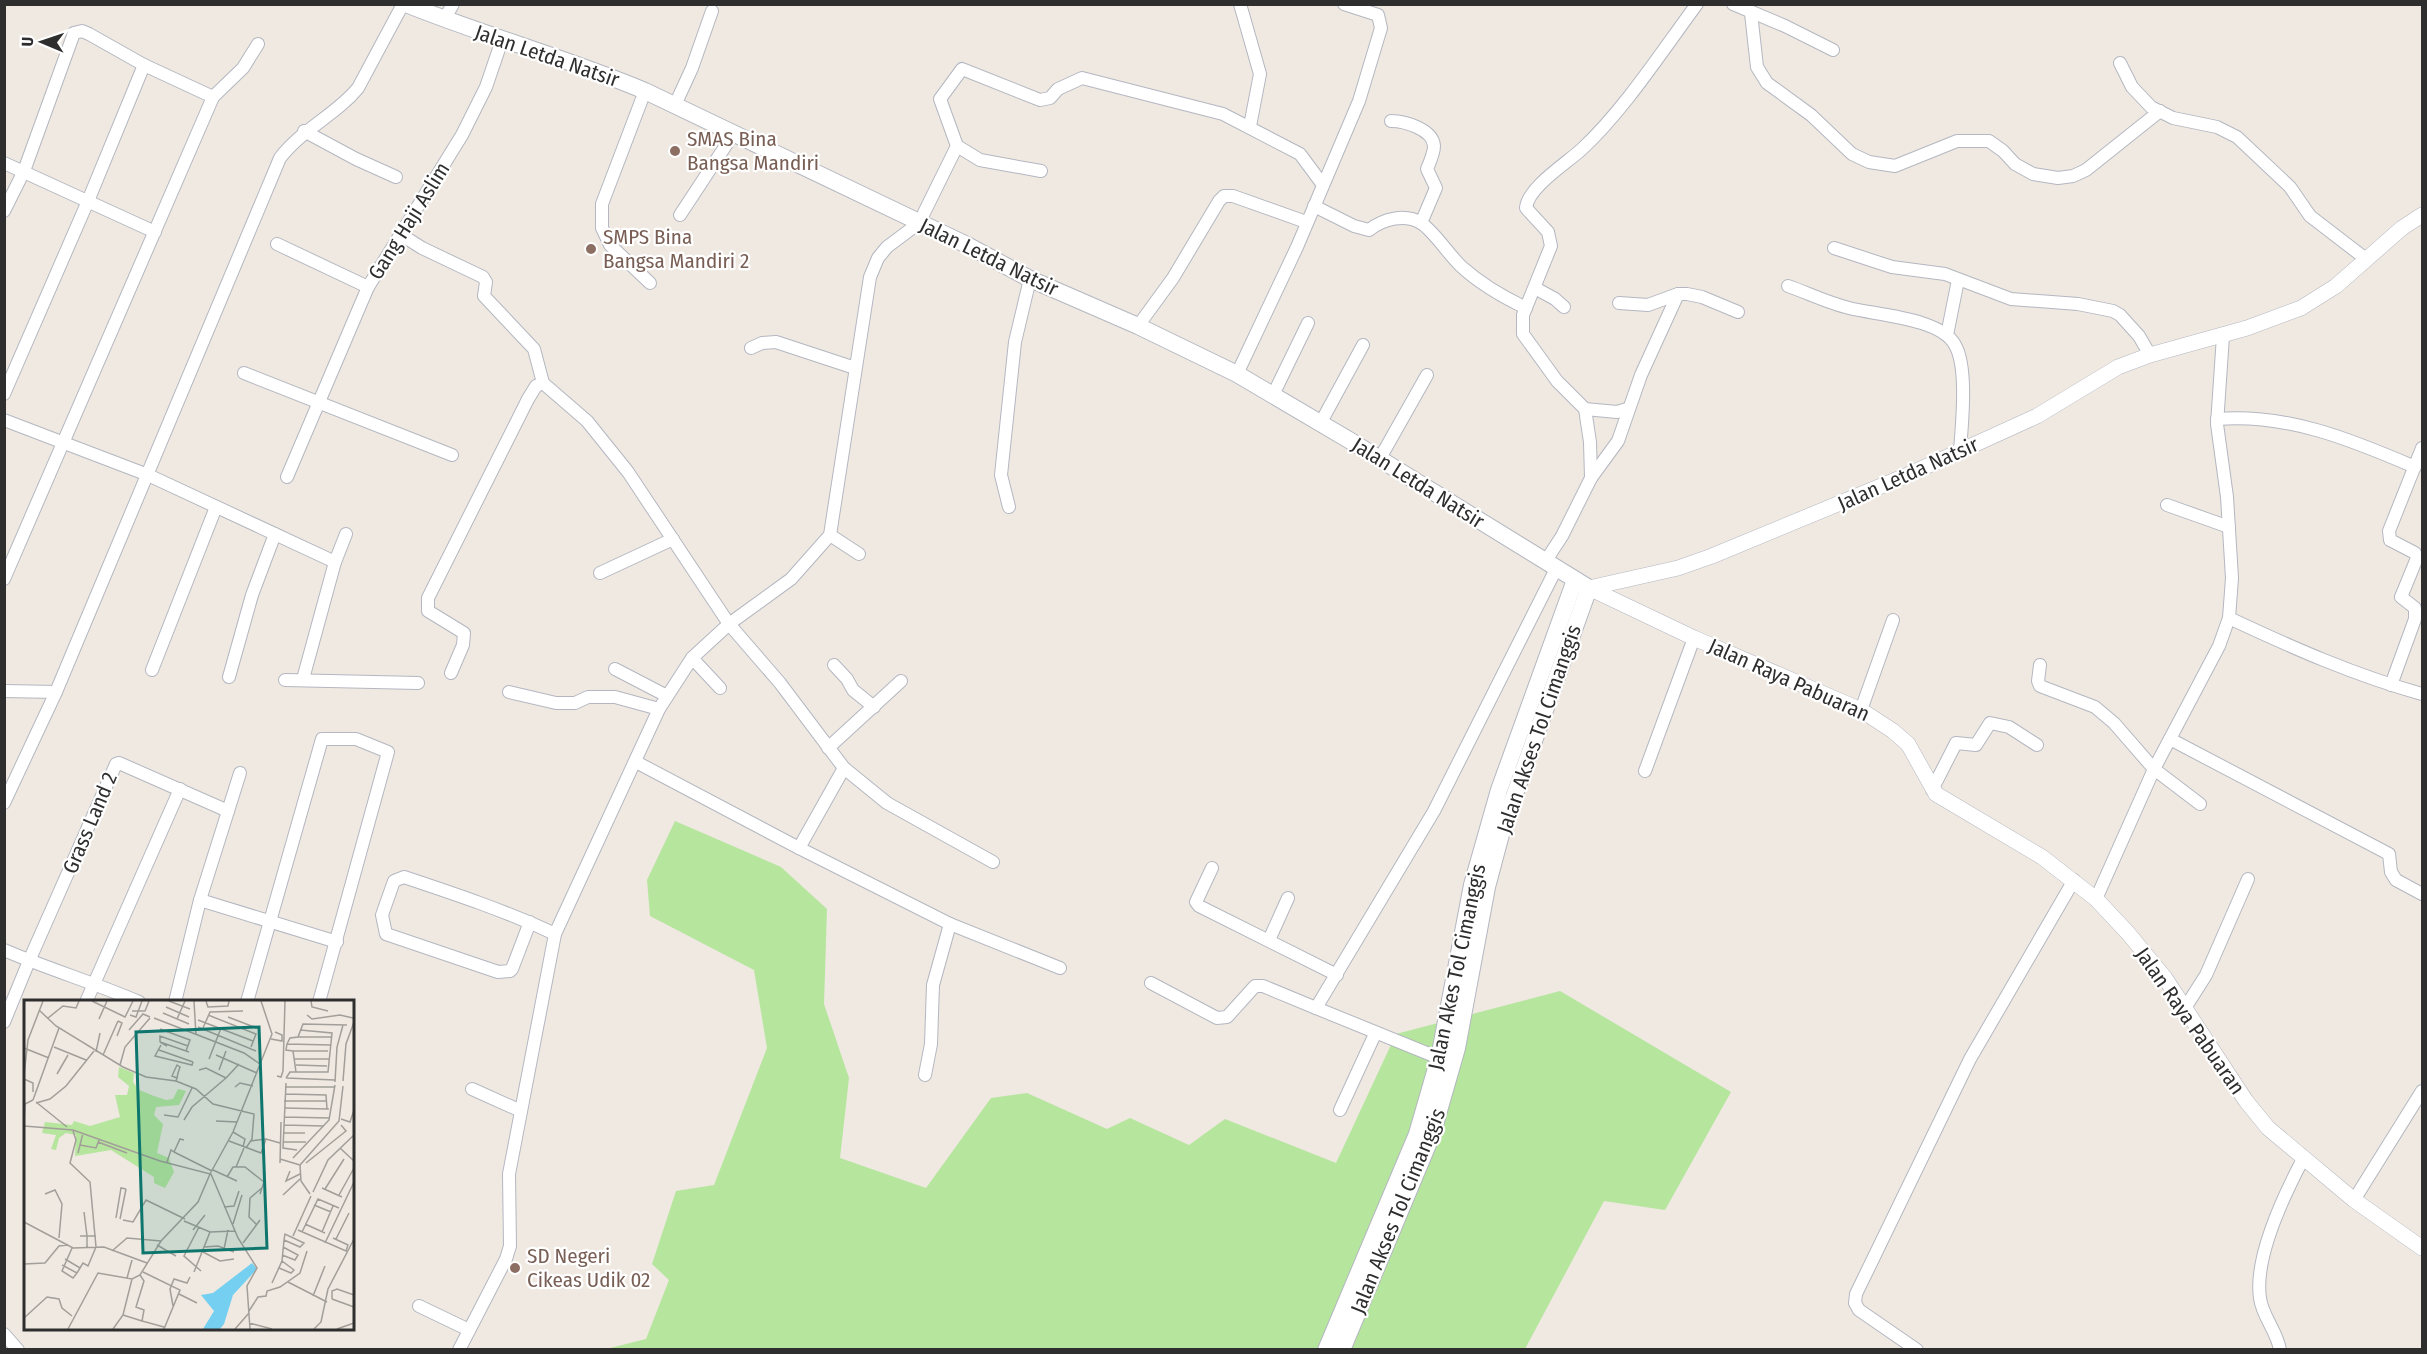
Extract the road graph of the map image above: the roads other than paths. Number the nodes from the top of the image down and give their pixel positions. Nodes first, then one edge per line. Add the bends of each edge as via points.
1 (404, 4) edge
2 (453, 4) edge
3 (1240, 4) edge
4 (1344, 4) edge
5 (1697, 4) edge
6 (1733, 4) edge
7 (712, 11) dead end
8 (1751, 13) junction
9 (444, 20) junction
10 (502, 40) junction
11 (258, 44) dead end
12 (1833, 50) dead end
13 (2120, 63) dead end
14 (144, 65) junction
15 (645, 91) junction
16 (213, 97) junction
17 (675, 105) junction
18 (2160, 111) junction
19 (1391, 121) dead end
20 (1250, 126) junction
21 (304, 131) junction
22 (734, 132) junction
23 (957, 146) junction
24 (4, 163) edge
25 (24, 171) junction
26 (1041, 171) dead end
27 (396, 177) dead end
28 (1323, 185) junction
29 (88, 201) junction
30 (1314, 206) junction
31 (4, 211) edge
32 (680, 215) dead end
33 (2422, 215) edge
34 (1306, 222) junction
35 (919, 223) junction
36 (1421, 223) junction
37 (155, 232) junction
38 (400, 234) junction
39 (276, 244) dead end
40 (1834, 248) dead end
41 (2366, 259) junction
42 (1030, 279) junction
43 (1958, 280) junction
44 (650, 283) dead end
45 (368, 286) junction
46 (1788, 286) dead end
47 (1535, 288) junction
48 (1678, 294) junction
49 (1619, 303) dead end
50 (1564, 307) dead end
51 (1526, 308) junction
52 (1738, 312) dead end
53 (1308, 323) dead end
54 (1138, 326) junction
55 (1947, 335) junction
56 (2223, 336) junction
57 (1363, 345) dead end
58 (751, 348) dead end
59 (2150, 355) junction
60 (855, 368) junction
61 (244, 373) dead end
62 (1237, 374) junction
63 (1427, 375) dead end
64 (543, 383) junction
65 (4, 394) edge
66 (1273, 395) junction
67 (319, 403) junction
68 (1585, 409) junction
69 (1627, 409) junction
70 (2217, 419) junction
71 (4, 420) edge
72 (1320, 424) junction
73 (64, 444) junction
74 (2422, 448) edge
75 (1960, 450) junction
76 (452, 455) dead end
77 (1380, 460) junction
78 (2415, 467) junction
79 (148, 475) junction
80 (287, 477) dead end
81 (1591, 478) junction
82 (2167, 505) dead end
83 (216, 507) junction
84 (1009, 507) dead end
85 (2229, 526) junction
86 (275, 534) junction
87 (346, 534) dead end
88 (830, 535) junction
89 (673, 539) junction
90 (859, 554) dead end
91 (334, 562) junction
92 (1550, 566) junction
93 (600, 573) dead end
94 (4, 579) edge
95 (1582, 584) junction
96 (2229, 618) junction
97 (1893, 620) dead end
98 (729, 624) junction
99 (1694, 638) junction
100 (692, 658) junction
101 (834, 665) dead end
102 (2040, 665) dead end
103 (615, 669) dead end
104 (152, 670) dead end
105 (451, 672) dead end
106 (228, 677) dead end
107 (303, 679) junction
108 (285, 680) dead end
109 (901, 681) dead end
110 (418, 683) dead end
111 (2391, 685) junction
112 (720, 688) dead end
113 (4, 691) edge
114 (56, 692) junction
115 (509, 692) dead end
116 (2422, 693) edge
117 (667, 696) junction
118 (874, 707) junction
119 (659, 710) junction
120 (1861, 710) junction
121 (2170, 739) junction
122 (2037, 745) dead end
123 (828, 748) junction
124 (636, 762) junction
125 (844, 768) junction
126 (2154, 770) junction
127 (1645, 771) dead end
128 (240, 773) dead end
129 (180, 789) junction
130 (1932, 790) junction
131 (4, 803) edge
132 (2200, 804) dead end
133 (228, 811) junction
134 (799, 848) junction
135 (993, 862) dead end
136 (1212, 868) dead end
137 (2248, 879) dead end
138 (2074, 880) junction
139 (2422, 894) edge
140 (1288, 898) dead end
141 (2096, 898) junction
142 (200, 900) junction
143 (270, 922) junction
144 (530, 922) junction
145 (950, 924) junction
146 (555, 934) junction
147 (1269, 940) junction
148 (337, 942) junction
149 (4, 950) edge
150 (29, 961) junction
151 (1060, 968) dead end
152 (1337, 975) junction
153 (94, 982) junction
154 (1151, 983) dead end
155 (87, 1000) edge
156 (134, 1000) edge
157 (175, 1000) edge
158 (248, 1000) edge
159 (320, 1000) edge
160 (1316, 1008) junction
161 (2185, 1008) junction
162 (4, 1022) edge
163 (1375, 1034) junction
164 (1439, 1058) junction
165 (925, 1075) dead end
166 (472, 1089) dead end
167 (2422, 1091) edge
168 (1340, 1110) dead end
169 (521, 1111) junction
170 (2303, 1159) junction
171 (2354, 1200) junction
172 (2422, 1248) edge
173 (418, 1306) dead end
174 (469, 1330) junction
175 (4, 1334) edge
176 (18, 1350) edge
177 (459, 1350) edge
178 (1326, 1350) edge
179 (1342, 1350) edge
180 (1917, 1350) edge
181 (2280, 1350) edge

1 - 9 main road, Jalan Letda Natsir
1 - 21 street via 357,88
2 - 9 street
3 - 20 street via 1260,74
4 - 28 street via 1378,15 1381,28 1359,101
5 - 47 street via 1595,137 1527,201 1526,208 1548,232 1551,246
6 - 8 street
7 - 17 street
8 - 12 street
8 - 18 street via 1757,67 1767,83 1819,122 1852,154 1869,162 1895,166 1957,141 1989,141 2033,174 2073,176
9 - 10 main road, Jalan Letda Natsir
10 - 15 main road, Jalan Letda Natsir via 598,71
10 - 38 street, Gang Haji Aslim via 486,87 462,135
11 - 16 street via 243,68
13 - 18 street via 2140,96
14 - 16 street
14 - 25 street via 89,34 74,33
14 - 29 street
15 - 17 main road, Jalan Letda Natsir
15 - 44 street via 602,204 603,228 610,245
16 - 37 street
17 - 22 main road, Jalan Letda Natsir
18 - 41 street via 2173,118 2217,127 2237,137 2290,187 2310,216
19 - 36 street via 1403,121 1433,140 1427,169 1436,188
20 - 23 street via 1223,114 1082,78 1040,100 962,69 940,99
20 - 28 street via 1300,154
21 - 27 street
21 - 79 street via 280,158 272,175
22 - 32 street
22 - 35 main road, Jalan Letda Natsir
23 - 26 street via 980,160
23 - 35 street
24 - 25 street
25 - 29 street
25 - 31 street
28 - 30 street
29 - 37 street
29 - 65 street
30 - 34 street
30 - 36 street via 1369,230 1380,221 1404,218
33 - 41 street, Jalan Letda Natsir
34 - 54 street via 1224,196
34 - 62 street
35 - 42 main road, Jalan Letda Natsir
35 - 60 street via 878,258 870,277
36 - 51 street via 1462,268 1496,293
37 - 73 street
38 - 45 street, Gang Haji Aslim
38 - 64 street via 483,277 484,296 534,349
39 - 45 street
40 - 43 street via 1873,262 1946,274
41 - 56 street, Jalan Letda Natsir via 2318,299
42 - 54 main road, Jalan Letda Natsir
42 - 84 street via 1015,342 1001,475
43 - 55 street
43 - 59 street via 2011,299 2113,311 2139,336
45 - 67 street, Gang Haji Aslim
46 - 55 street via 1848,308 1908,319
47 - 50 street
47 - 51 street
48 - 49 street via 1648,305
48 - 52 street via 1702,297
48 - 69 street
51 - 68 street via 1522,334 1557,381
53 - 66 street
54 - 62 main road, Jalan Letda Natsir
55 - 75 street via 1960,360
56 - 59 street, Jalan Letda Natsir
56 - 70 street
57 - 72 street
58 - 60 street via 776,342
59 - 75 street, Jalan Letda Natsir via 2118,368 2037,416
60 - 88 street
61 - 67 street
62 - 66 main road, Jalan Letda Natsir
63 - 77 street
64 - 89 street via 587,421 628,472
64 - 105 street via 536,386 528,399 428,598 428,611 465,633
66 - 72 main road, Jalan Letda Natsir
67 - 76 street
67 - 80 street, Gang Haji Aslim
68 - 69 street
68 - 81 street
69 - 81 street via 1618,441
70 - 78 street via 2262,420 2325,431
70 - 85 street
71 - 73 street
72 - 77 main road, Jalan Letda Natsir
73 - 79 street
73 - 94 street
74 - 78 street
75 - 95 street, Jalan Letda Natsir via 1712,556 1678,568
77 - 92 main road, Jalan Letda Natsir
78 - 111 street via 2389,531 2390,540 2417,556 2402,597 2415,608 2415,619
79 - 83 street
79 - 114 street
81 - 92 street
82 - 85 street
83 - 86 street
83 - 104 street
85 - 96 street
86 - 91 street
86 - 106 street
87 - 91 street
88 - 90 street
88 - 98 street via 791,579
89 - 93 street
89 - 98 street
91 - 107 street
92 - 95 main road, Jalan Letda Natsir
92 - 152 street via 1434,811
95 - 99 street, Jalan Raya Pabuaran
95 - 164 main road, Jalan Akes Tol Cimanggis via 1499,790 1472,885
95 - 179 main road, Jalan Akses Tol Cimanggis via 1503,827 1487,887 1457,1048 1432,1135
96 - 111 street via 2322,661
96 - 121 street via 2219,646
97 - 120 street
98 - 100 street
98 - 123 street via 780,683
99 - 120 street, Jalan Raya Pabuaran
99 - 127 street
100 - 112 street
100 - 117 street
101 - 118 street via 853,690
102 - 126 street via 2040,686 2096,708
103 - 117 street
107 - 108 street
107 - 110 street
109 - 118 street
111 - 116 street
113 - 114 street
114 - 131 street
115 - 119 street via 556,703 615,697
117 - 119 street
118 - 123 street
119 - 124 street
120 - 130 street, Jalan Raya Pabuaran via 1908,744
121 - 126 street
121 - 139 street via 2389,854 2396,880
122 - 130 street via 2009,727 1990,723 1976,745 1956,742
123 - 125 street
124 - 134 street
124 - 146 street
125 - 134 street
125 - 135 street via 887,803
126 - 132 street
126 - 141 street
128 - 133 street
129 - 133 street, Grass Land 2
129 - 150 street, Grass Land 2 via 116,764
129 - 153 street
130 - 138 street, Jalan Raya Pabuaran via 2042,856
133 - 142 street
134 - 145 street
136 - 147 street via 1196,902
137 - 161 street via 2206,975
138 - 141 street, Jalan Raya Pabuaran
138 - 180 street via 1970,1059 1856,1294 1859,1310
140 - 147 street
141 - 161 street, Jalan Raya Pabuaran via 2145,952
142 - 143 street
142 - 157 street
143 - 148 street
143 - 148 street via 322,739 356,739 388,753
143 - 158 street
144 - 144 street via 404,877 394,881 382,915 386,934 498,972 512,969
144 - 146 street
145 - 151 street
145 - 165 street via 933,985 931,1044
146 - 169 street
147 - 152 street
148 - 159 street
149 - 150 street
150 - 153 street
150 - 162 street
152 - 160 street
153 - 155 street
153 - 156 street
154 - 160 street via 1217,1018 1227,1017 1255,986
160 - 163 street
161 - 170 street, Jalan Raya Pabuaran via 2257,1117
163 - 164 street
163 - 168 street
164 - 178 main road, Jalan Akes Tol Cimanggis via 1417,1134
166 - 169 street
167 - 171 street
169 - 174 street via 509,1174 510,1246
170 - 171 street, Jalan Raya Pabuaran
170 - 181 street via 2274,1224 2260,1273 2260,1302
171 - 172 street, Jalan Raya Pabuaran
173 - 174 street
174 - 177 street
175 - 176 street

